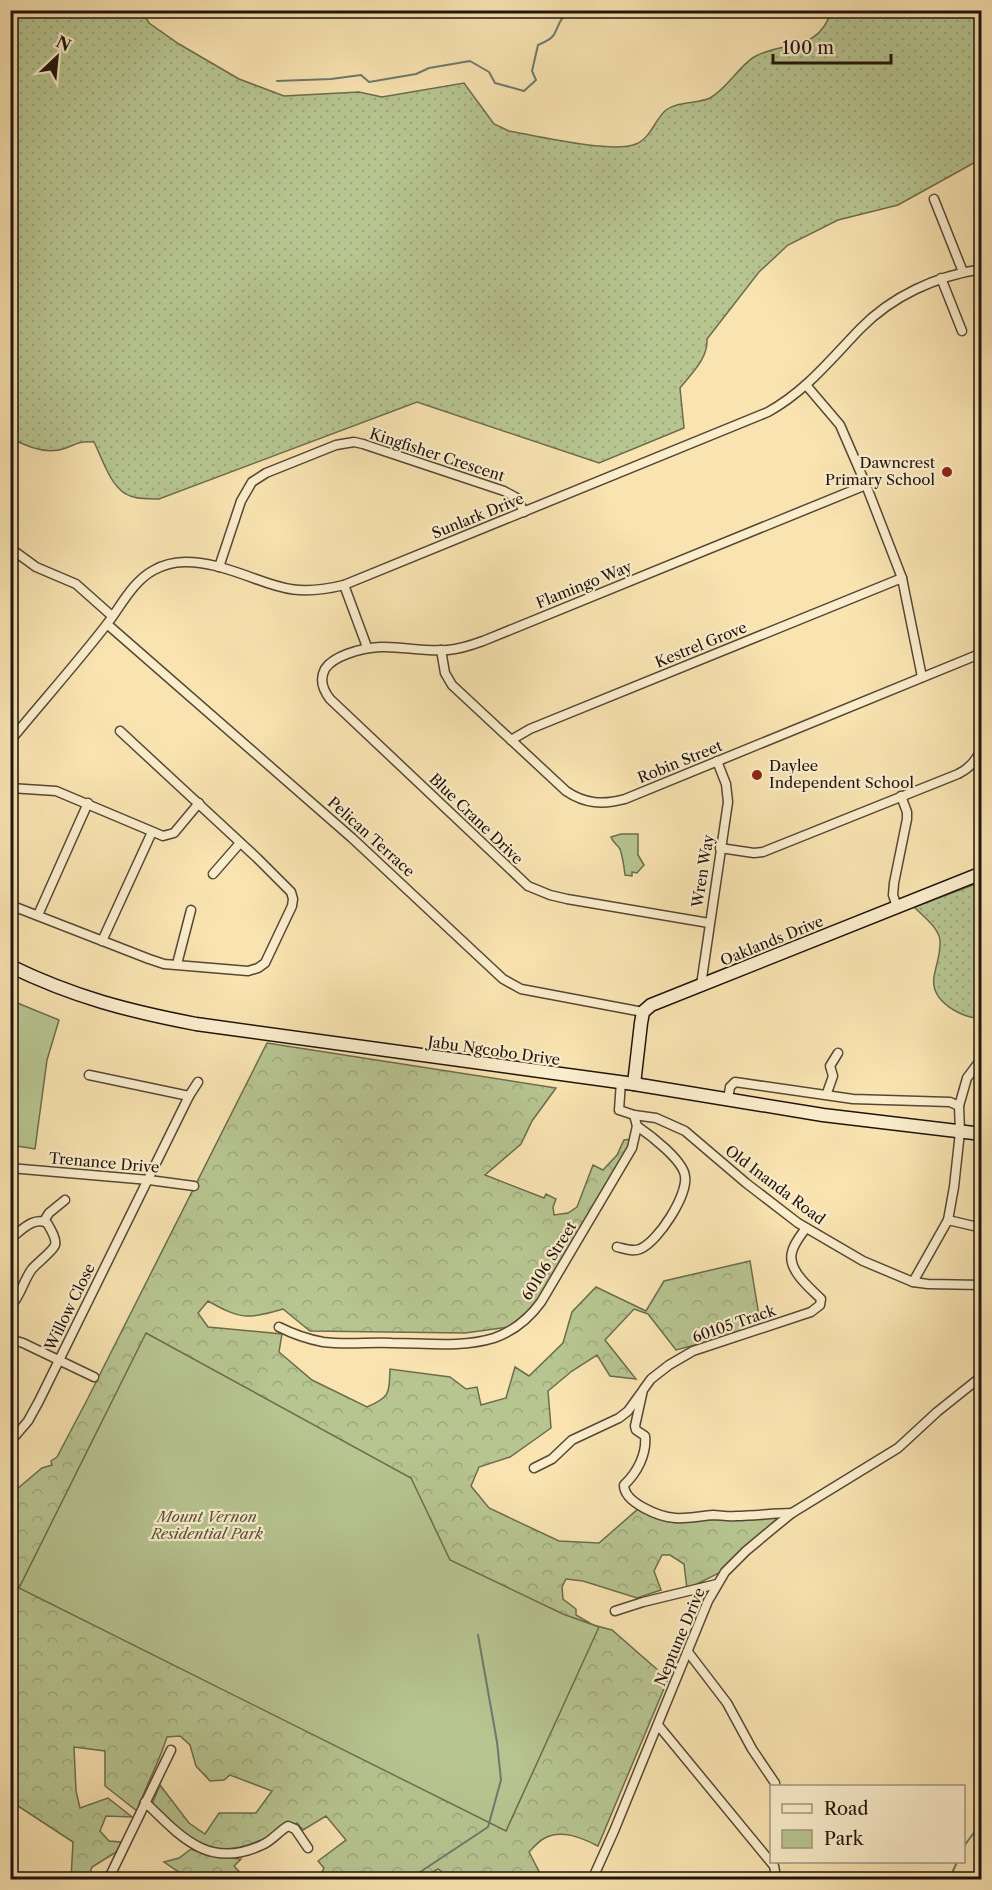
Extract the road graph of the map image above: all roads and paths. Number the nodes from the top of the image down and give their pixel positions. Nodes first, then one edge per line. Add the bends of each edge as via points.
1 (934, 199) dead end
2 (981, 269) edge
3 (963, 272) junction
4 (941, 278) junction
5 (962, 331) dead end
6 (806, 385) junction
7 (866, 485) junction
8 (524, 512) junction
9 (10, 548) edge
10 (219, 567) junction
11 (902, 578) junction
12 (344, 585) junction
13 (110, 620) junction
14 (367, 647) junction
15 (441, 650) junction
16 (981, 653) edge
17 (922, 677) junction
18 (120, 731) dead end
19 (511, 740) junction
20 (10, 741) edge
21 (981, 746) edge
22 (717, 761) junction
23 (10, 788) edge
24 (901, 796) junction
25 (88, 803) junction
26 (199, 803) junction
27 (152, 832) junction
28 (240, 843) junction
29 (720, 848) junction
30 (981, 873) edge
31 (213, 874) dead end
32 (10, 905) edge
33 (897, 907) junction
34 (190, 910) dead end
35 (38, 915) junction
36 (709, 922) junction
37 (102, 940) junction
38 (177, 964) junction
39 (10, 966) edge
40 (700, 986) junction
41 (644, 1012) junction
42 (838, 1053) dead end
43 (981, 1058) edge
44 (89, 1075) dead end
45 (198, 1082) dead end
46 (621, 1082) junction
47 (634, 1084) junction
48 (827, 1094) junction
49 (189, 1096) junction
50 (728, 1099) junction
51 (959, 1106) junction
52 (634, 1115) junction
53 (637, 1126) junction
54 (960, 1132) junction
55 (981, 1134) edge
56 (10, 1168) edge
57 (149, 1180) junction
58 (194, 1186) dead end
59 (65, 1200) dead end
60 (948, 1220) junction
61 (44, 1221) junction
62 (806, 1228) junction
63 (981, 1228) edge
64 (11, 1238) edge
65 (617, 1247) dead end
66 (913, 1282) junction
67 (981, 1285) edge
68 (10, 1306) edge
69 (279, 1328) dead end
70 (10, 1339) edge
71 (59, 1360) junction
72 (981, 1376) edge
73 (94, 1377) dead end
74 (643, 1390) junction
75 (10, 1442) edge
76 (534, 1468) dead end
77 (792, 1513) junction
78 (717, 1584) junction
79 (615, 1611) dead end
80 (688, 1652) junction
81 (658, 1725) junction
82 (171, 1750) dead end
83 (775, 1783) dead end
84 (145, 1803) junction
85 (308, 1848) dead end
86 (770, 1861) edge
87 (772, 1863) edge
88 (108, 1880) edge
89 (592, 1880) edge
90 (772, 1880) edge

1 - 3 street
2 - 3 street, Sunlark Drive
3 - 4 street, Sunlark Drive
4 - 5 street
4 - 6 street, Sunlark Drive via 886,306
6 - 7 street via 840,425
6 - 8 street, Sunlark Drive via 768,412
7 - 11 street
7 - 15 street, Flamingo Way via 483,641
8 - 10 street, Kingfisher Crescent via 517,498 504,491 363,444 346,442 252,482 241,501
8 - 12 street, Sunlark Drive
9 - 13 street, Pelican Terrace via 36,567 76,584
10 - 12 street, Sunlark Drive via 288,590 317,591
10 - 13 street, Sunlark Drive via 186,561 160,566 137,584
11 - 17 street
11 - 19 street, Kestrel Grove
12 - 14 street
13 - 20 street, Sunlark Drive
13 - 41 street, Pelican Terrace via 503,979 521,989
14 - 15 street, Flamingo Way
14 - 36 street, Blue Crane Drive via 328,665 322,677 323,690 521,881 550,896
15 - 19 street, Robin Street via 445,673 452,685
16 - 17 street, Robin Street
17 - 22 street, Robin Street
18 - 26 street
19 - 22 street, Robin Street via 566,791 597,804 625,799
21 - 24 street via 967,769
22 - 29 street, Wren Way via 728,792
23 - 25 street via 56,791
24 - 29 street via 763,852
24 - 33 street via 908,812 894,883
25 - 27 street
25 - 35 street
26 - 27 street via 174,833 163,836
26 - 28 street
27 - 37 street
28 - 31 street
28 - 38 street via 284,883 293,899 270,955 265,963 248,971
29 - 36 street, Wren Way
30 - 33 main road, Oaklands Drive
32 - 35 street
33 - 40 main road, Oaklands Drive
34 - 38 street
35 - 37 street
36 - 40 street, Wren Way
37 - 38 street via 148,959
39 - 46 main road, Jabu Ngcobo Drive via 92,1000 207,1026
40 - 41 main road, Oaklands Drive via 651,1005
41 - 47 main road
42 - 48 street via 830,1066 833,1076
43 - 51 street via 967,1078
44 - 49 street
45 - 49 street, Willow Close
46 - 47 main road, Jabu Ngcobo Drive
46 - 52 street via 619,1110
47 - 50 main road, Jabu Ngcobo Drive
48 - 50 street via 735,1082
48 - 51 street via 853,1099 950,1102
49 - 57 street, Willow Close
50 - 54 main road, Jabu Ngcobo Drive
51 - 54 street
52 - 53 street
52 - 62 street, Old Inanda Road via 656,1118 685,1131
53 - 65 street via 682,1169 685,1184 670,1221 647,1246 638,1251
53 - 69 street, 60106 Street via 632,1149 617,1176 541,1302 517,1327 492,1338 427,1344 324,1342
54 - 55 main road, Jabu Ngcobo Drive
54 - 60 street
56 - 57 street, Trenance Drive
57 - 58 street, Trenance Drive
57 - 71 street, Willow Close
59 - 61 street
60 - 63 street
60 - 66 street
61 - 64 street via 36,1220
61 - 68 street via 55,1246 28,1274
62 - 66 street, Old Inanda Road via 863,1261
62 - 74 street, 60105 Track via 795,1244 791,1260 821,1299 820,1305 811,1312 693,1351 651,1379
66 - 67 street, Old Inanda Road
70 - 71 street
71 - 73 street
71 - 75 street, Willow Close via 28,1421
72 - 77 street, Neptune Drive via 898,1448
74 - 76 street, 60105 Track via 628,1411 572,1440 552,1459
74 - 77 street via 635,1426 645,1436 643,1457 624,1485 632,1500 658,1516 676,1518
77 - 78 street, Neptune Drive via 746,1551
78 - 79 street
78 - 80 street, Neptune Drive
80 - 81 street, Neptune Drive
80 - 83 street via 727,1703
81 - 86 street
81 - 89 street, Neptune Drive
82 - 84 street
84 - 85 street via 187,1842 216,1854 261,1846 288,1826 295,1829
84 - 88 street
87 - 90 street via 775,1871

